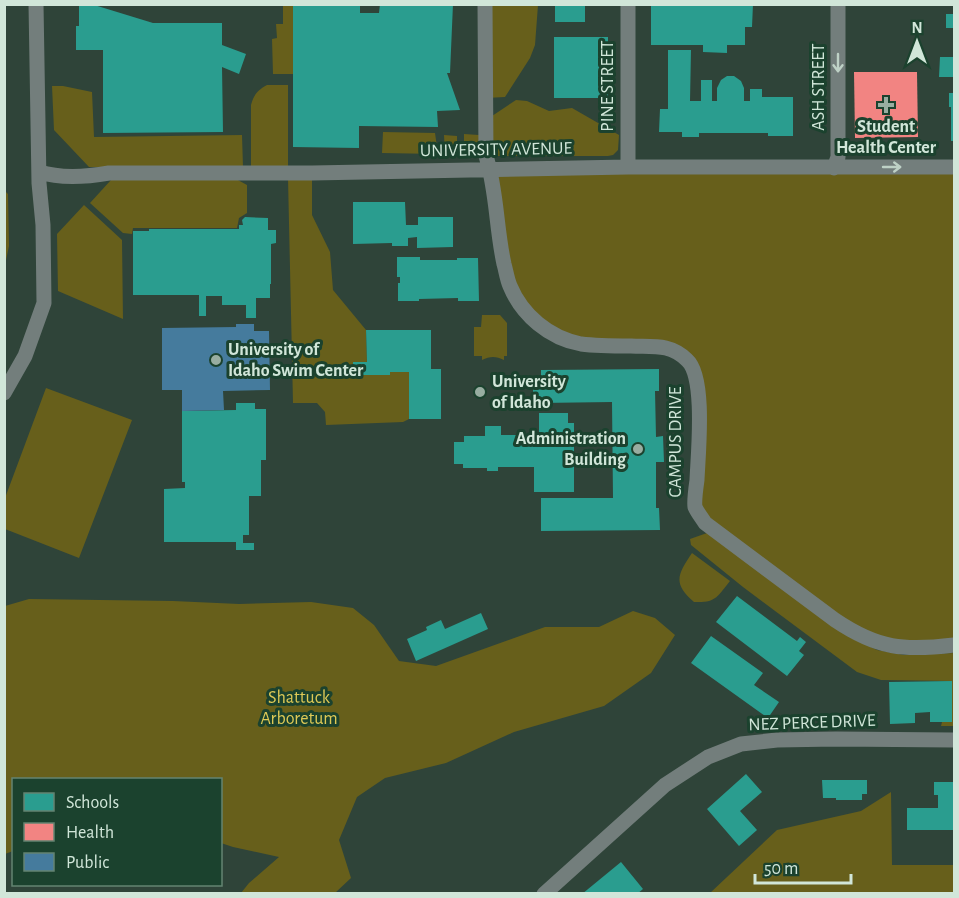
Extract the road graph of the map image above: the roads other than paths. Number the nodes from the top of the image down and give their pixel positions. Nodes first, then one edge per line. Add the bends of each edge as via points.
1 (36, 4) edge
2 (485, 4) edge
3 (628, 4) edge
4 (838, 4) edge
5 (628, 167) junction
6 (954, 167) edge
7 (834, 168) junction
8 (490, 169) junction
9 (39, 172) junction
10 (4, 393) edge
11 (954, 645) edge
12 (954, 740) edge
13 (544, 894) edge

1 - 9 street
2 - 8 street via 486,156
3 - 5 street, PINE STREET
4 -> 7 street, ASH STREET via 838,157
5 - 7 street, UNIVERSITY AVENUE
5 - 8 street, UNIVERSITY AVENUE
7 -> 6 street, UNIVERSITY AVENUE
8 - 9 street, UNIVERSITY AVENUE via 109,173 89,177
8 - 11 street, CAMPUS DRIVE via 509,286 535,322 580,344 654,345 688,360 696,375 698,400 695,507 705,523 835,620 867,639 923,649
9 - 10 street via 44,303 25,356
12 - 13 street, NEZ PERCE DRIVE via 777,740 741,744 708,757 665,784

